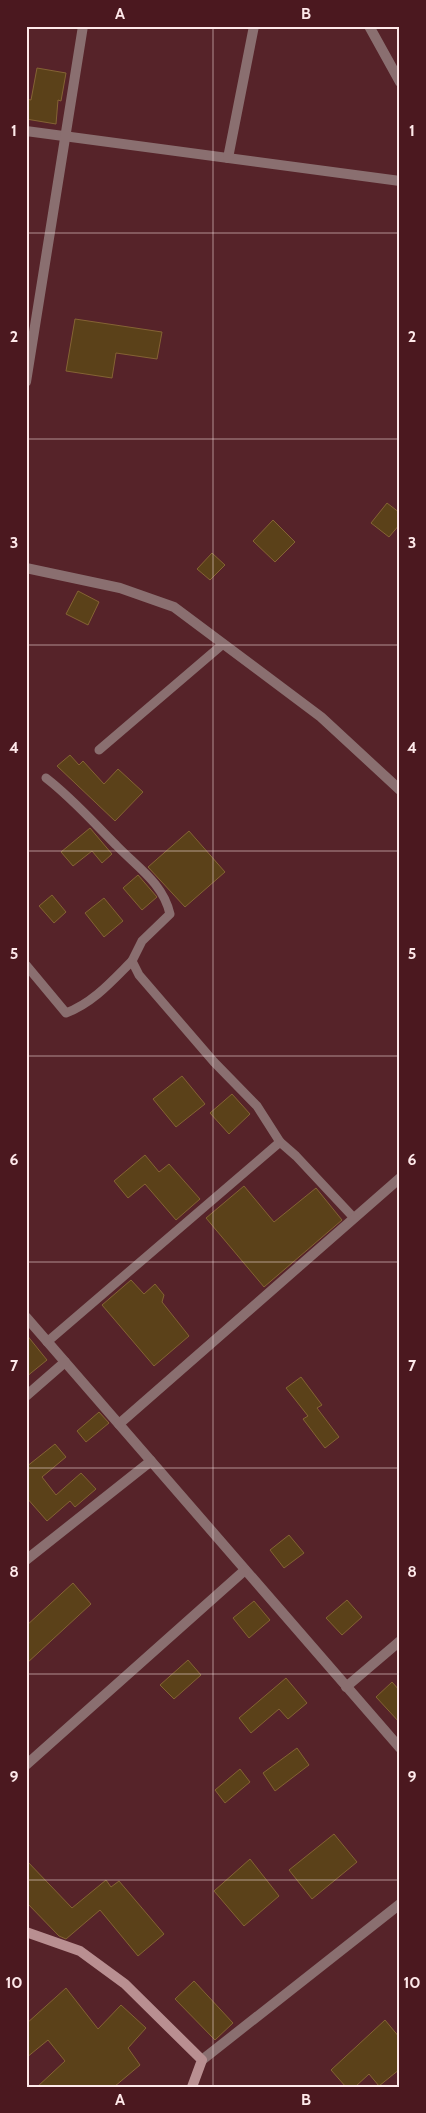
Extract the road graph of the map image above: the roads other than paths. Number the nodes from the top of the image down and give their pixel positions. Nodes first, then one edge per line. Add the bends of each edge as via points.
1 (83, 26) edge
2 (254, 26) edge
3 (369, 26) edge
4 (400, 82) edge
5 (26, 131) edge
6 (66, 136) junction
7 (228, 158) junction
8 (400, 181) edge
9 (26, 382) edge
10 (28, 570) edge
11 (223, 644) junction
12 (99, 750) dead end
13 (46, 778) dead end
14 (400, 790) edge
15 (132, 961) junction
16 (26, 965) edge
17 (280, 1142) junction
18 (400, 1178) edge
19 (354, 1218) junction
20 (26, 1317) edge
21 (47, 1342) junction
22 (65, 1362) junction
23 (26, 1396) edge
24 (119, 1424) junction
25 (151, 1461) junction
26 (26, 1560) edge
27 (245, 1570) junction
28 (400, 1641) edge
29 (346, 1687) junction
30 (400, 1748) edge
31 (26, 1765) edge
32 (400, 1904) edge
33 (26, 1932) edge
34 (202, 2060) junction
35 (192, 2087) edge

1 - 6 street
2 - 7 street
3 - 4 street
5 - 6 street
6 - 7 street
6 - 9 street
7 - 8 street
10 - 11 street via 120,588 174,607
11 - 12 lane
11 - 14 street via 321,717
13 - 15 lane via 70,796 117,847 148,874 167,901 170,914 142,941
15 - 16 lane via 81,1008 66,1013
15 - 17 lane via 138,975 257,1106
17 - 19 lane
17 - 21 lane
18 - 19 street
19 - 24 street
20 - 21 street
21 - 22 street
22 - 23 street
22 - 24 street
24 - 25 street
25 - 26 street
25 - 27 street
27 - 29 street
27 - 31 street
28 - 29 street
29 - 30 street
32 - 34 street
33 - 34 street via 80,1951 125,1984
34 - 35 street

